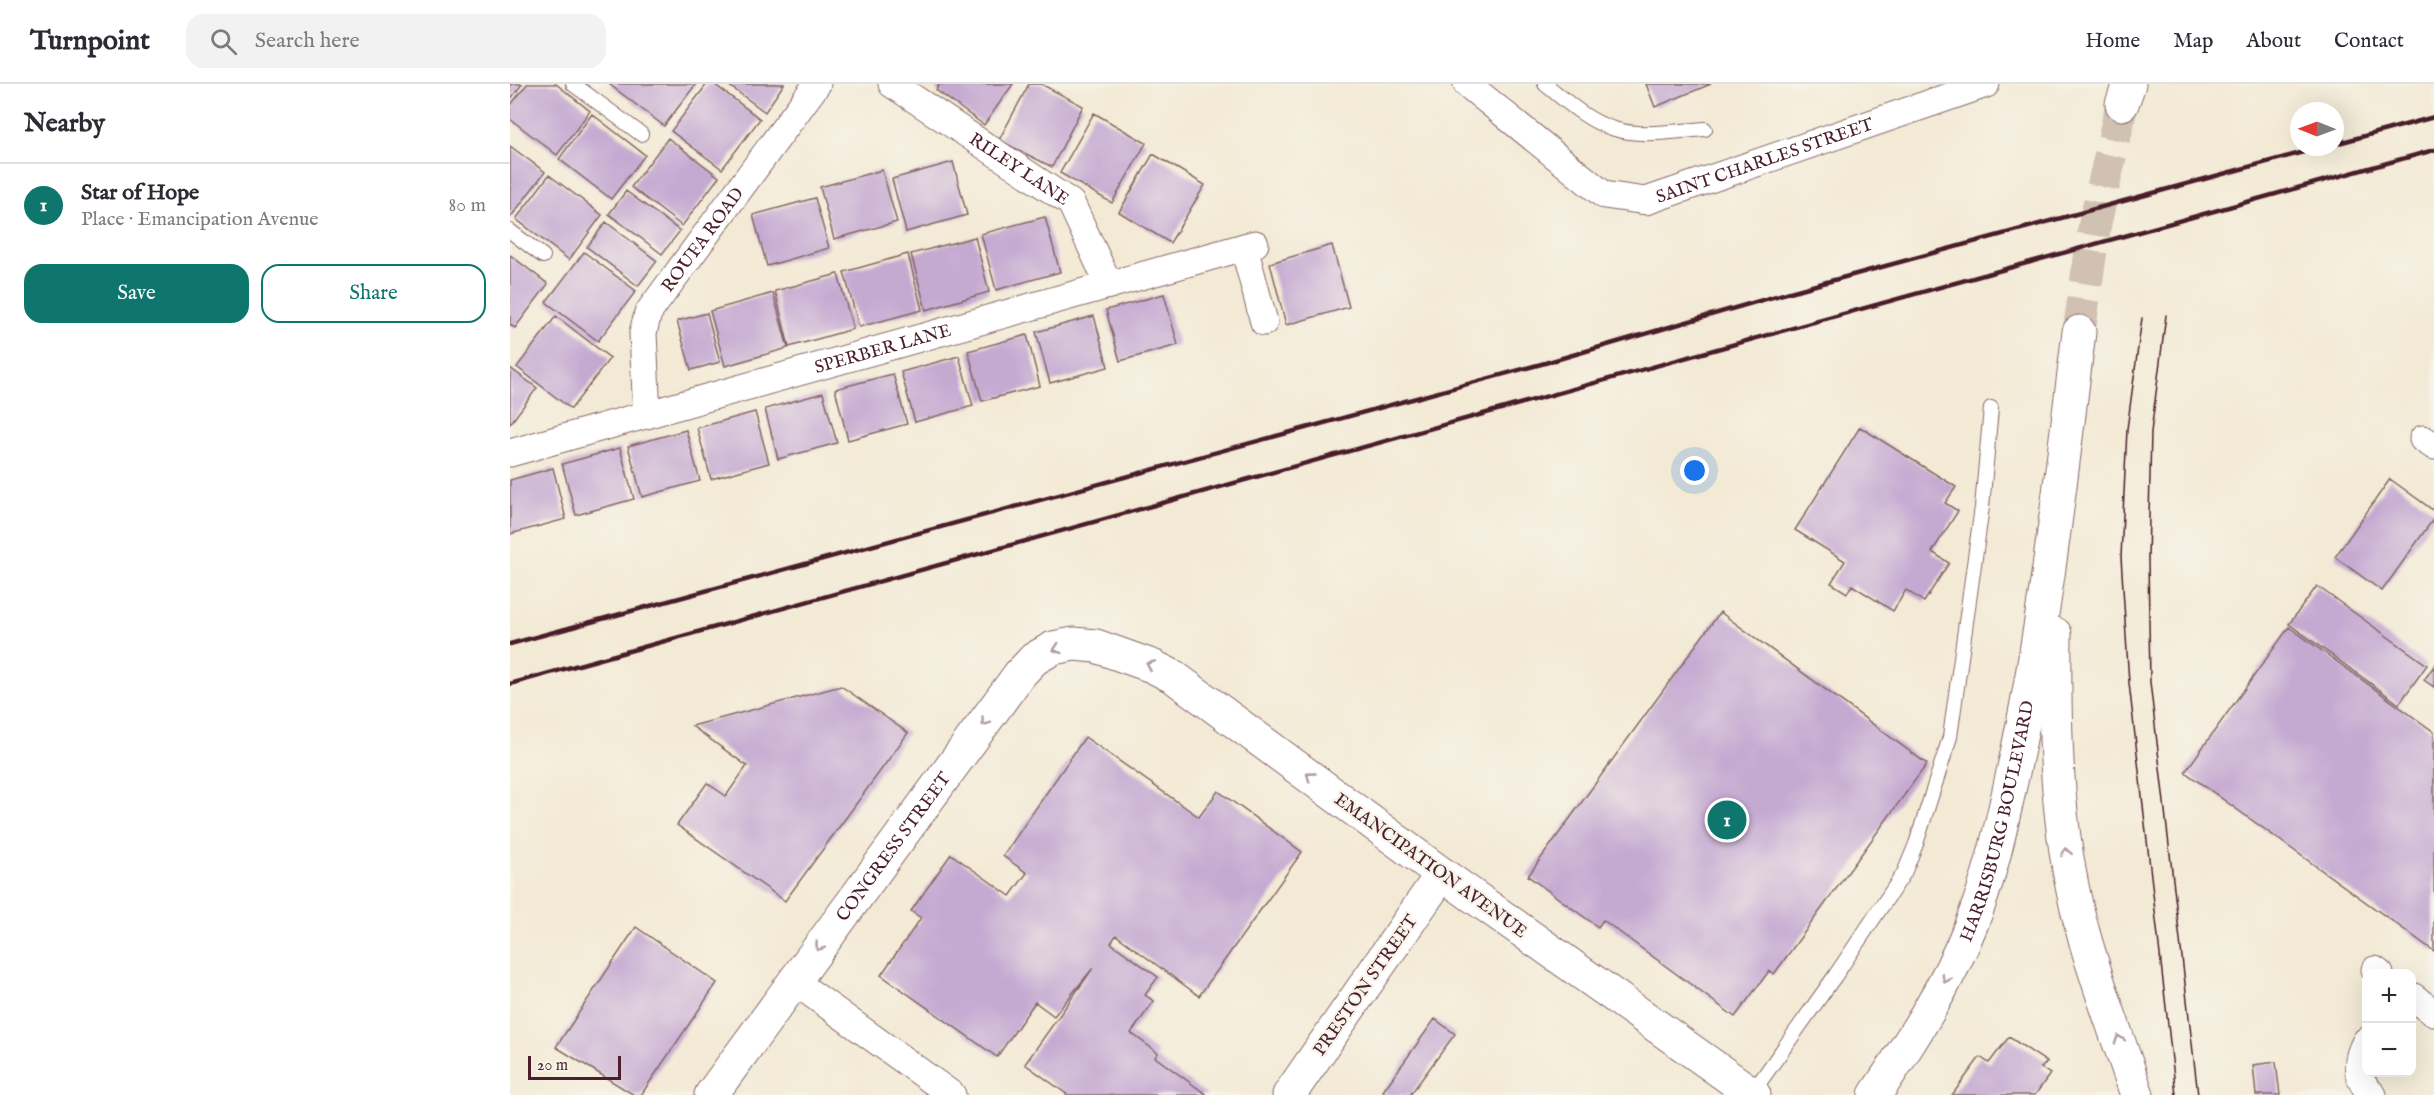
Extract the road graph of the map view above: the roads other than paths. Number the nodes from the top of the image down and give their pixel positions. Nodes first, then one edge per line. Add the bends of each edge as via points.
1 (573, 84) edge
2 (817, 84) edge
3 (892, 84) edge
4 (1467, 84) edge
5 (1545, 84) edge
6 (1986, 84) edge
7 (1705, 129) dead end
8 (641, 134) dead end
9 (510, 231) edge
10 (543, 256) dead end
11 (1109, 285) junction
12 (1264, 322) dead end
13 (2079, 332) tunnel mouth
14 (1991, 408) dead end
15 (647, 415) junction
16 (510, 453) edge
17 (2055, 524) junction
18 (1102, 647) joint
19 (1442, 874) junction
20 (794, 981) junction
21 (2416, 999) edge
22 (2434, 1013) edge
23 (2362, 1050) edge
24 (1753, 1094) edge
25 (711, 1095) edge
26 (952, 1095) edge
27 (1289, 1095) edge
28 (1875, 1095) edge
29 (2137, 1095) edge
30 (2373, 1095) edge

1 - 8 lane
2 - 15 street, ROUFA ROAD via 648,313 644,333
3 - 11 street, RILEY LANE via 1071,203
4 - 6 street, SAINT CHARLES STREET via 1604,195 1646,201
5 - 7 lane via 1586,115 1611,128 1632,133
9 - 10 lane
11 - 12 street, SPERBER LANE via 1249,245
11 - 15 street, SPERBER LANE
13 - 17 main road, HARRISBURG BOULEVARD
14 - 24 lane via 1982,507 1950,737 1916,844 1904,873
15 - 16 street, SPERBER LANE
17 -> 28 main road, HARRISBURG BOULEVARD via 2026,710 1993,864 1971,926 1938,996
29 -> 17 main road, HARRISBURG BOULEVARD via 2080,921 2061,830 2054,692
19 -> 18 main road, EMANCIPATION AVENUE via 1174,677
18 -> 20 main road, CONGRESS STREET via 1074,644 1053,648 1034,659 1019,675
19 - 24 main road, EMANCIPATION AVENUE
19 - 27 main road, PRESTON STREET
20 - 25 main road, CONGRESS STREET
20 - 26 street
21 - 22 street
23 - 30 street via 2357,1072

